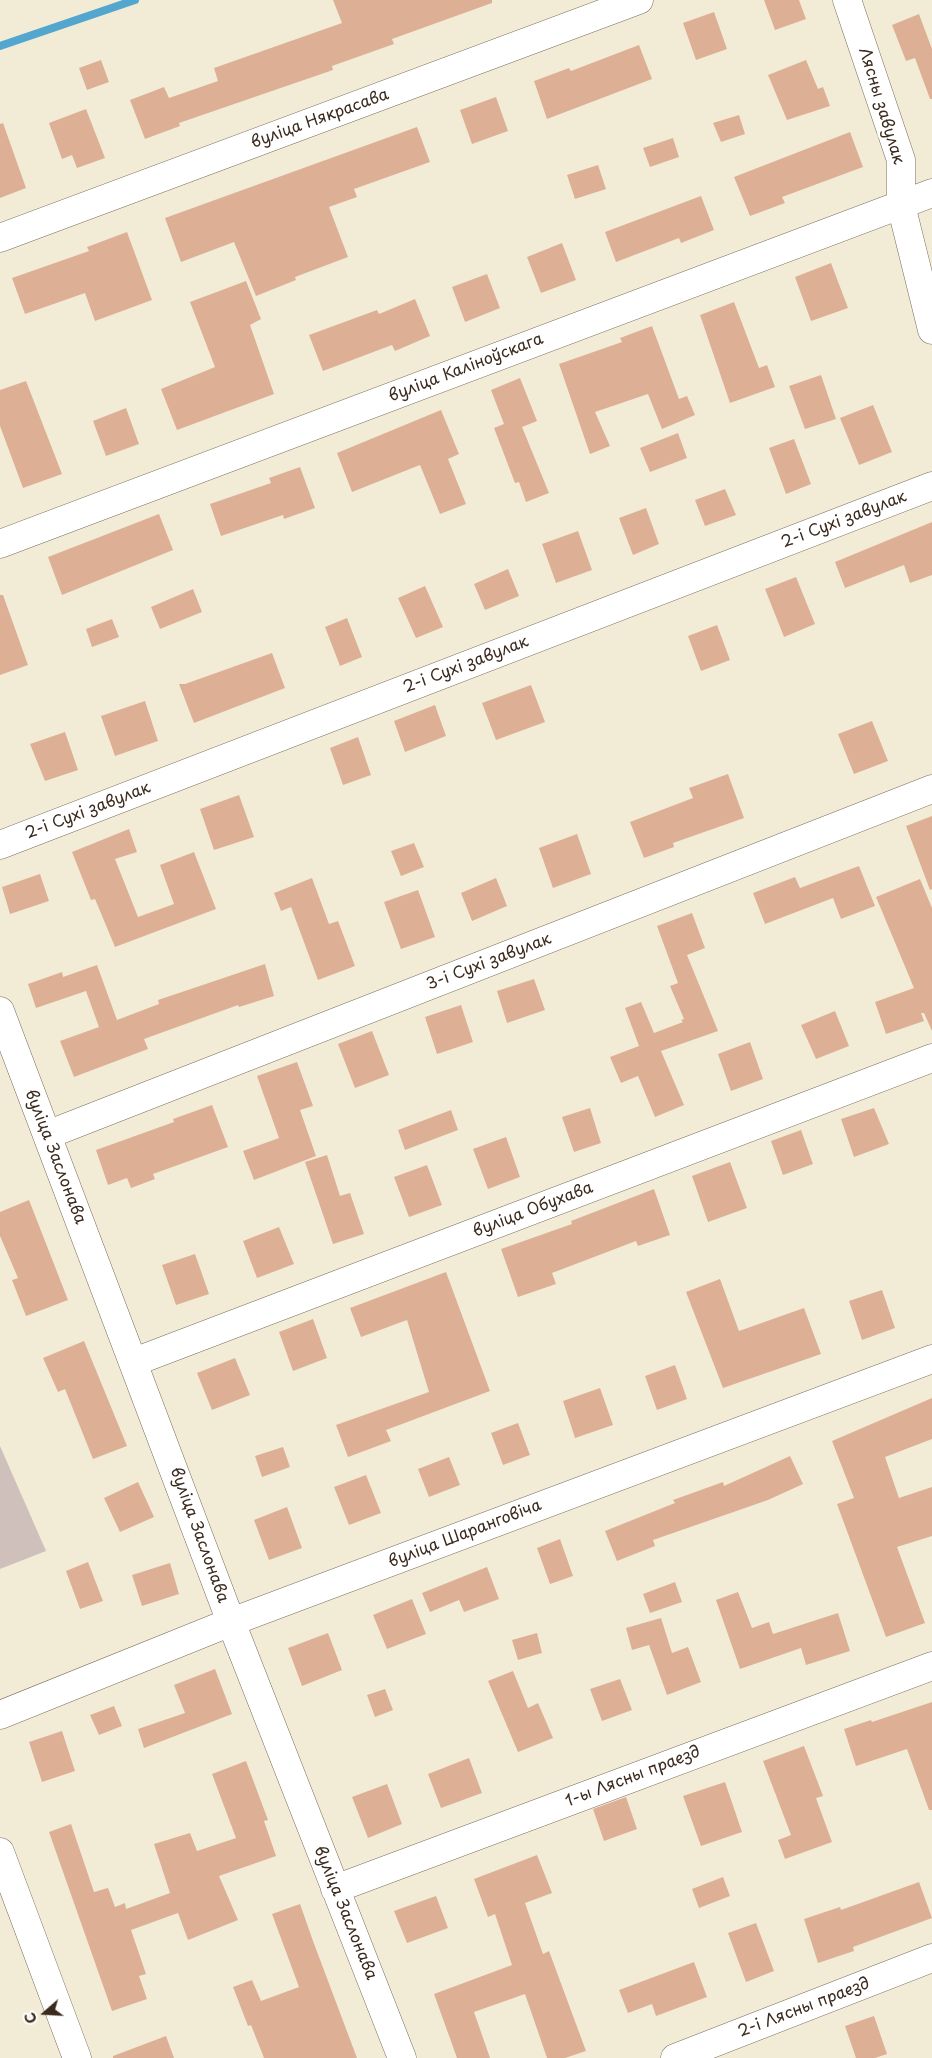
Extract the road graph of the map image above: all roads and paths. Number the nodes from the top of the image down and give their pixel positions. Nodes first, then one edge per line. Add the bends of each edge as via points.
1 (639, 0) edge
2 (847, 0) edge
3 (932, 193) edge
4 (901, 205) junction
5 (0, 238) edge
6 (932, 330) edge
7 (932, 486) edge
8 (0, 544) edge
9 (932, 789) edge
10 (0, 845) edge
11 (0, 1010) edge
12 (932, 1058) edge
13 (47, 1135) junction
14 (932, 1359) edge
15 (134, 1362) junction
16 (231, 1622) junction
17 (932, 1666) edge
18 (0, 1715) edge
19 (0, 1852) edge
20 (335, 1889) junction
21 (932, 1958) edge
22 (77, 2058) edge
23 (402, 2058) edge
24 (675, 2058) edge

1 - 5 street, вуліца Някрасава
2 - 4 street, Лясны завулак via 901,160
3 - 4 street, вуліца Каліноўскага
4 - 6 street, Лясны завулак
4 - 8 street, вуліца Каліноўскага
7 - 10 street, 2-і Сухі завулак
9 - 13 street, 3-і Сухі завулак
11 - 13 street, вуліца Заслонава
12 - 15 street, вуліца Обухава
13 - 15 street, вуліца Заслонава
14 - 16 street, вуліца Шаранговіча
15 - 16 street, вуліца Заслонава
16 - 18 street, вуліца Шаранговіча
16 - 20 street, вуліца Заслонава
17 - 20 street, 1-ы Лясны праезд
19 - 22 street
20 - 23 street, вуліца Заслонава
21 - 24 street, 2-і Лясны праезд

